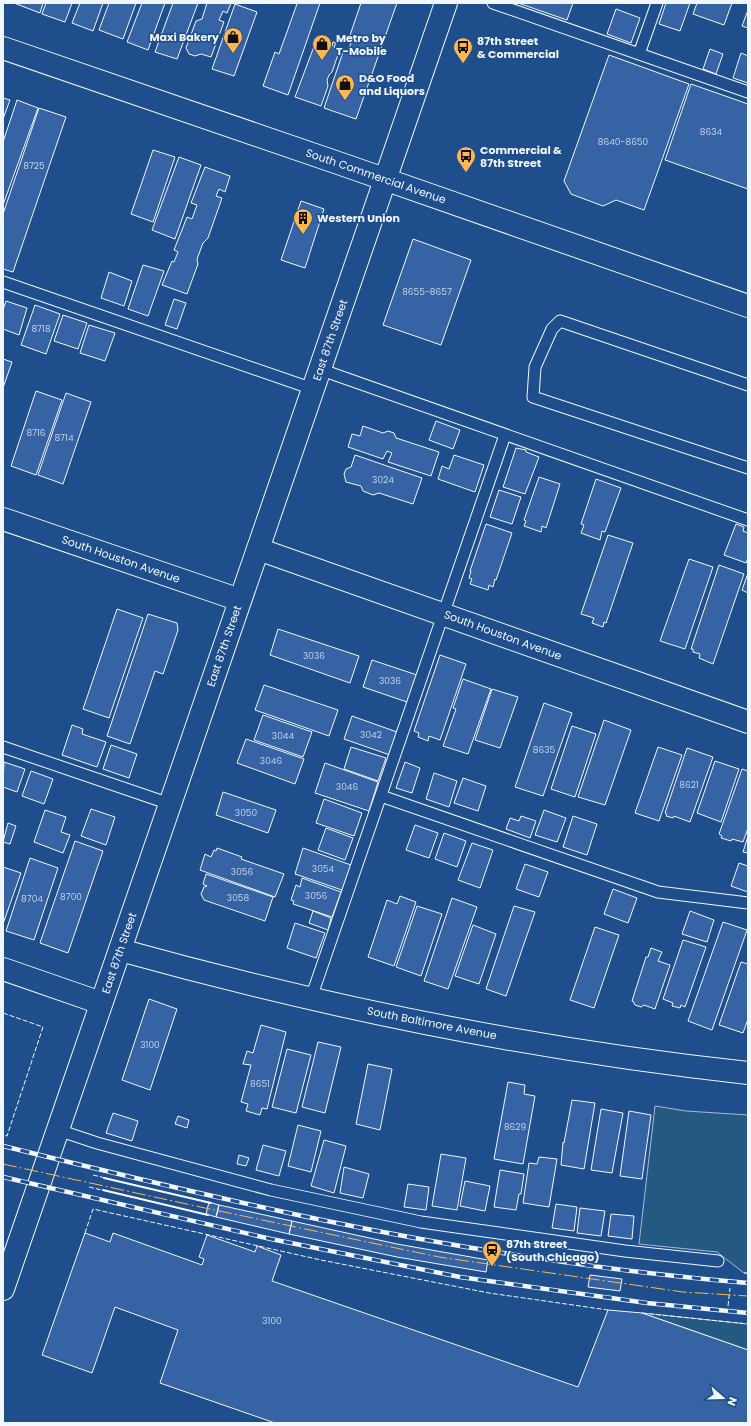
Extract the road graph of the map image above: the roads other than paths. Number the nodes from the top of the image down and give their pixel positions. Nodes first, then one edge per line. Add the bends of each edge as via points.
1 (446, 3) edge
2 (492, 3) edge
3 (657, 3) edge
4 (3, 48) edge
5 (639, 54) junction
6 (748, 92) edge
7 (385, 179) junction
8 (3, 282) edge
9 (748, 306) edge
10 (316, 379) junction
11 (748, 385) edge
12 (506, 435) junction
13 (748, 468) edge
14 (3, 519) edge
15 (748, 520) edge
16 (258, 549) junction
17 (240, 600) junction
18 (444, 614) junction
19 (748, 722) edge
20 (3, 747) edge
21 (381, 796) junction
22 (170, 804) junction
23 (748, 903) edge
24 (120, 950) junction
25 (3, 969) edge
26 (311, 998) junction
27 (101, 1003) junction
28 (748, 1073) edge
29 (58, 1130) junction
30 (718, 1261) dead end
31 (3, 1289) edge

1 - 7 main road, East 87th Street
2 - 5 lane
3 - 5 lane
4 - 7 main road, South Commercial Avenue
5 - 6 lane
7 - 9 main road, South Commercial Avenue
7 - 10 main road, East 87th Street
8 - 10 lane
10 - 12 lane
10 - 16 main road, East 87th Street
11 - 13 lane via 560,321 552,329 535,367 533,397
12 - 15 lane
12 - 18 lane
14 - 17 main road, South Houston Avenue
16 - 17 main road, East 87th Street
16 - 18 main road, South Houston Avenue
17 - 22 main road, East 87th Street
18 - 19 main road, South Houston Avenue
18 - 21 lane
20 - 22 lane
21 - 23 lane via 658,892
21 - 26 lane
22 - 24 main road, East 87th Street
24 - 26 main road, South Baltimore Avenue
24 - 27 main road, East 87th Street
25 - 27 main road
26 - 28 main road, South Baltimore Avenue via 462,1030 670,1064
27 - 29 main road, East 87th Street
29 - 30 lane via 271,1190 421,1222
29 - 31 main road, East 87th Street

